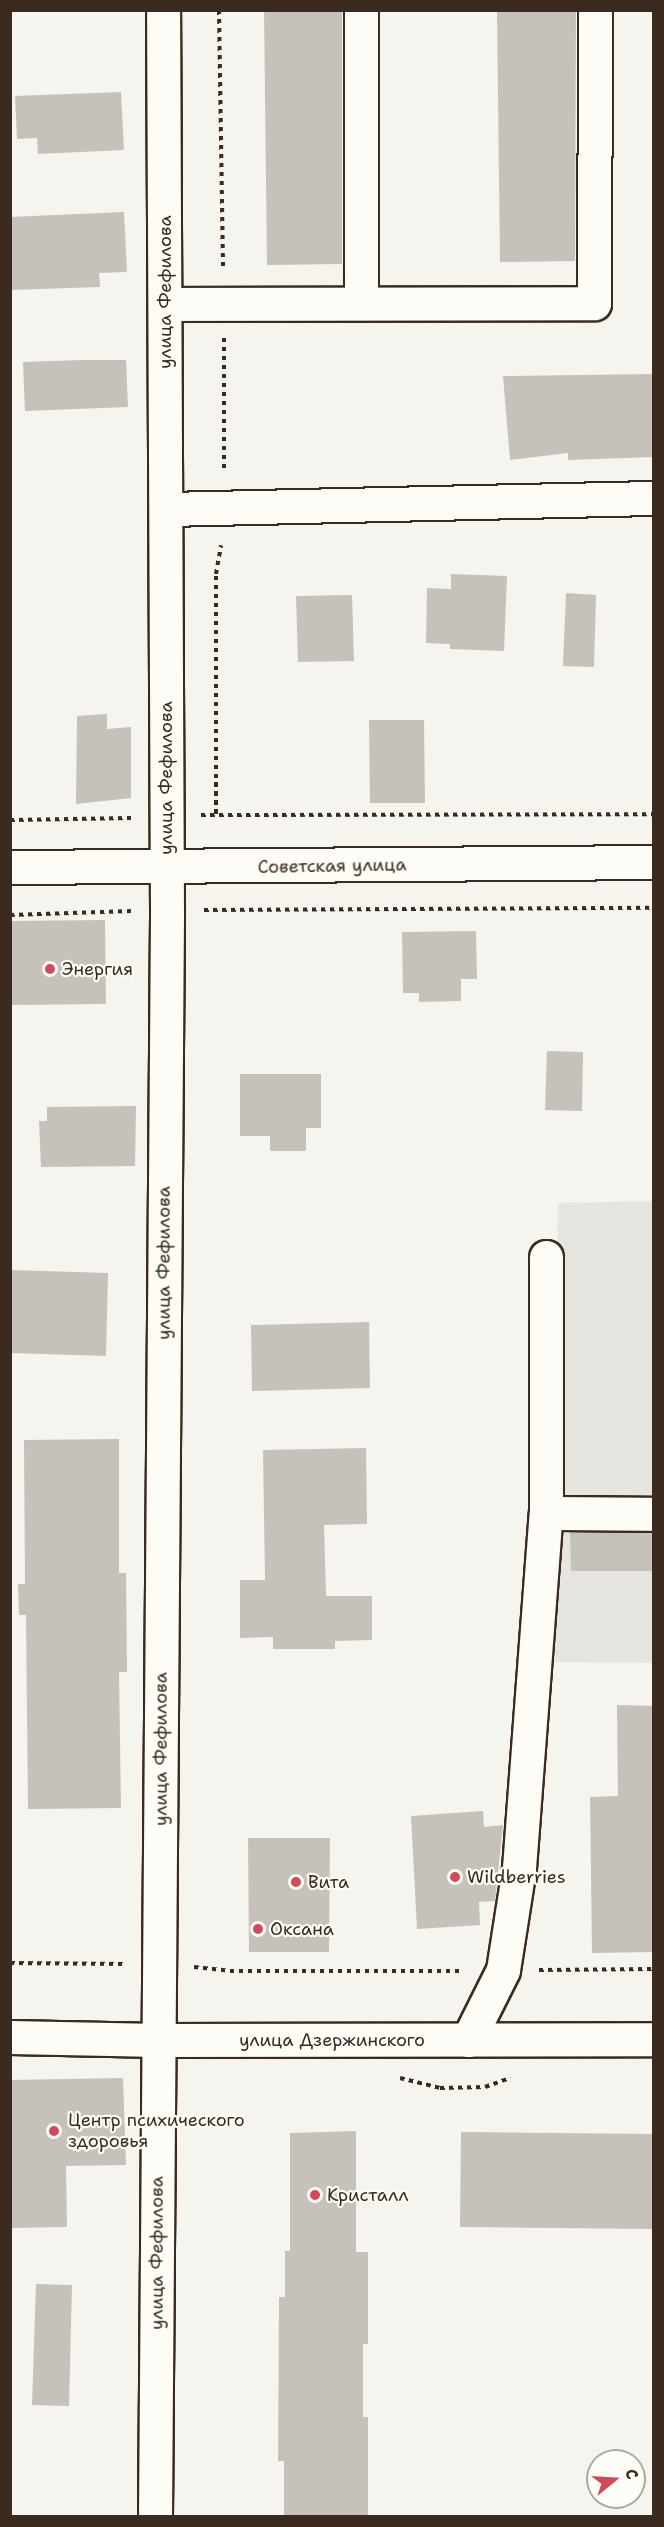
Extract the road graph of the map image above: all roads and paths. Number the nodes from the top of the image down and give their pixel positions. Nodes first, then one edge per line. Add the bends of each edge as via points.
1 (163, 10) edge
2 (219, 10) edge
3 (361, 10) edge
4 (595, 10) edge
5 (361, 303) junction
6 (165, 304) junction
7 (223, 304) junction
8 (654, 498) edge
9 (224, 508) junction
10 (167, 509) junction
11 (216, 814) junction
12 (654, 814) edge
13 (166, 817) junction
14 (10, 820) edge
15 (654, 862) edge
16 (10, 867) edge
17 (167, 868) junction
18 (654, 908) edge
19 (167, 910) junction
20 (10, 915) edge
21 (546, 1257) dead end
22 (546, 1513) junction
23 (654, 1514) edge
24 (10, 1963) edge
25 (159, 1964) junction
26 (654, 1969) edge
27 (503, 1970) junction
28 (10, 2037) edge
29 (654, 2039) edge
30 (159, 2040) junction
31 (468, 2040) junction
32 (155, 2517) edge

1 - 6 street, улица Фефилова
2 - 7 path
3 - 5 street
4 - 5 street via 594,303
5 - 7 street
6 - 7 street
6 - 10 street, улица Фефилова
7 - 9 path
8 - 9 street
9 - 10 street
9 - 11 path via 216,574
10 - 13 street, улица Фефилова
11 - 12 path
11 - 13 path
13 - 14 path
13 - 17 street, улица Фефилова
15 - 17 street, Советская улица
16 - 17 street, Советская улица
17 - 19 street, улица Фефилова
18 - 19 path
19 - 20 path
19 - 25 street, улица Фефилова
21 - 22 street
22 - 23 street
22 - 27 street via 519,1868
24 - 25 path
25 - 27 path via 231,1971
25 - 30 street, улица Фефилова
26 - 27 path
27 - 31 street
28 - 30 street, улица Дзержинского
29 - 31 street, улица Дзержинского
30 - 31 street, улица Дзержинского
30 - 32 street, улица Фефилова

